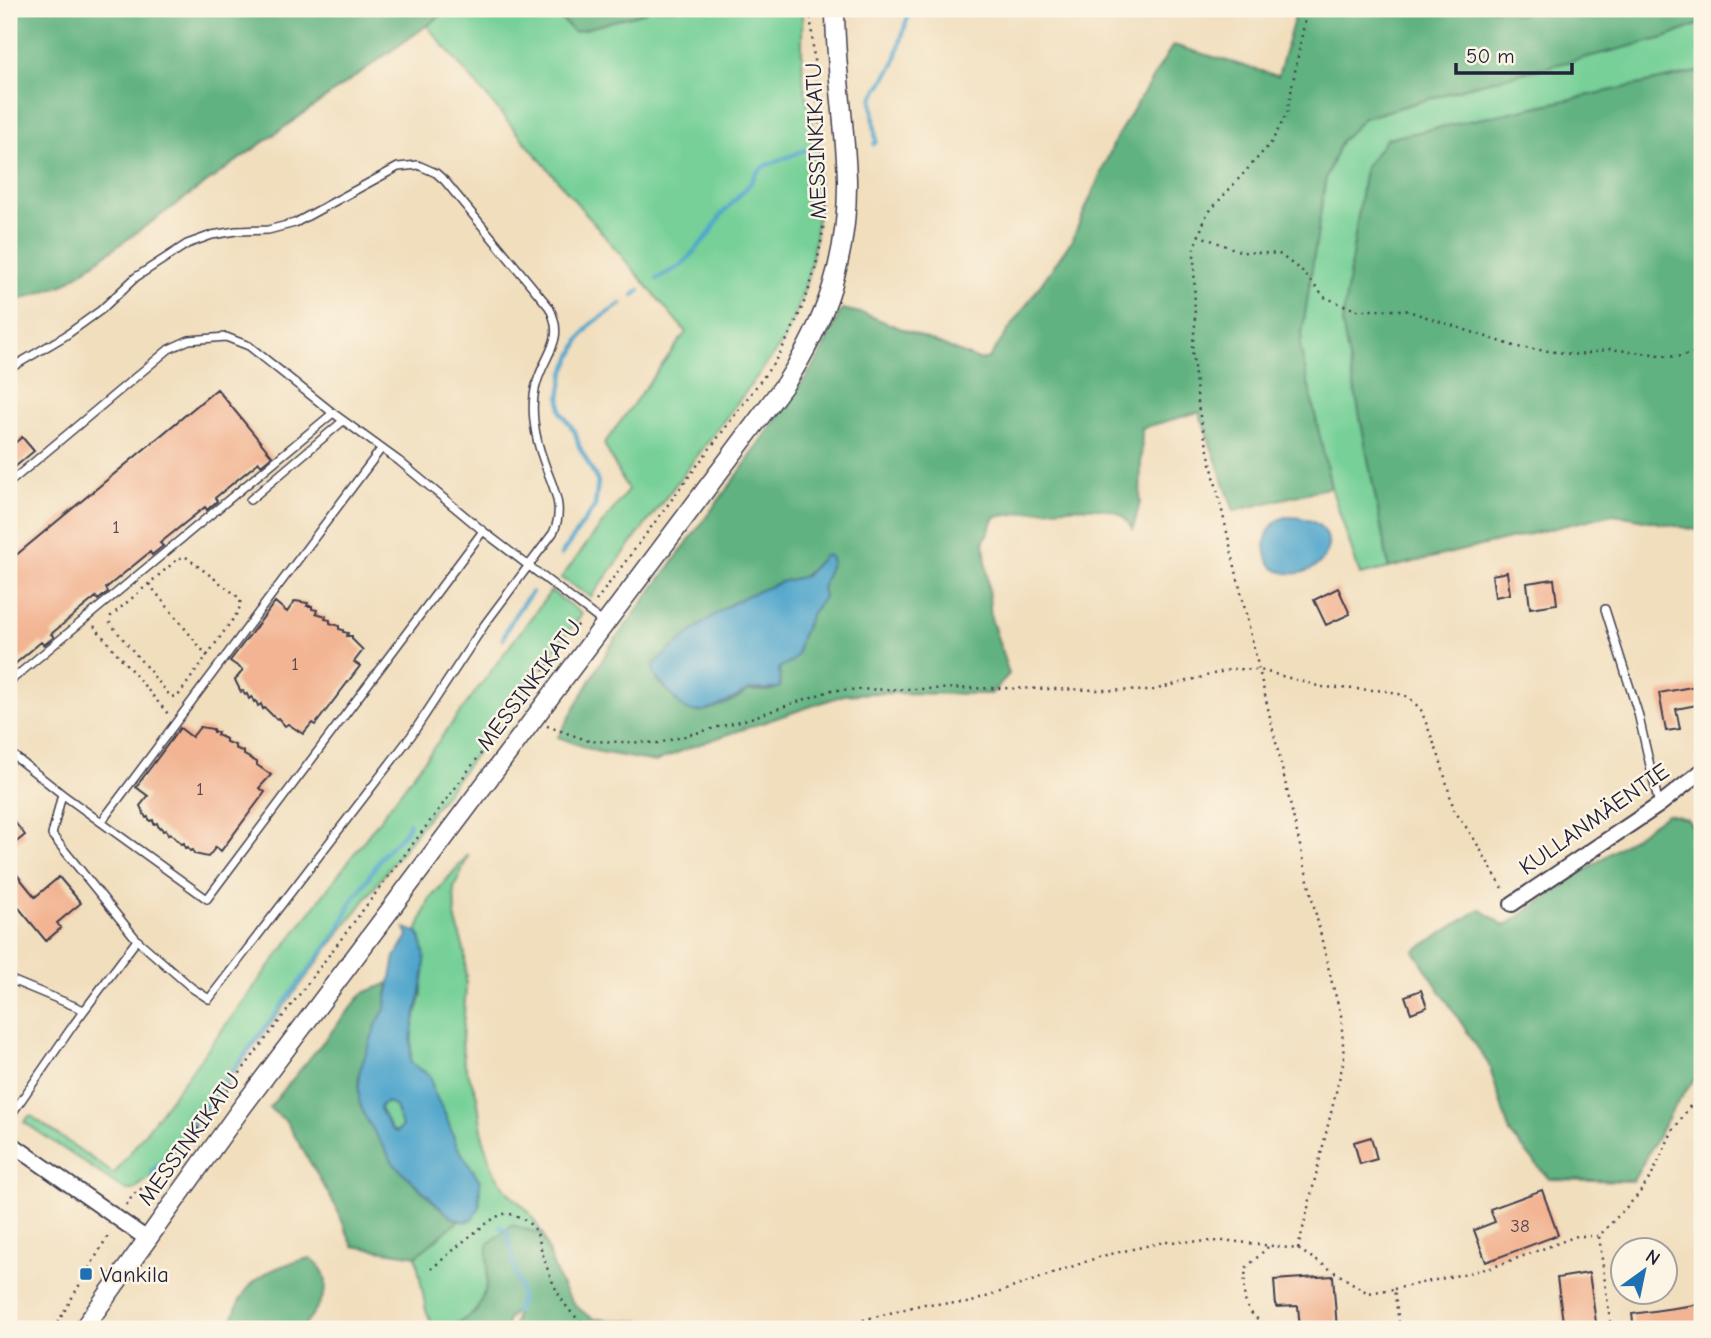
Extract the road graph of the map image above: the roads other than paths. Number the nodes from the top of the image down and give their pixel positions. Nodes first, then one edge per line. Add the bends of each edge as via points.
1 (835, 9) edge
2 (9, 369) edge
3 (333, 413) junction
4 (343, 421) junction
5 (381, 449) junction
6 (9, 483) edge
7 (250, 500) dead end
8 (483, 531) junction
9 (529, 565) junction
10 (1605, 609) dead end
11 (606, 624) junction
12 (9, 682) edge
13 (9, 752) edge
14 (1702, 771) edge
15 (62, 794) junction
16 (1659, 805) junction
17 (102, 821) junction
18 (1511, 904) road end
19 (137, 940) junction
20 (9, 979) edge
21 (85, 1010) junction
22 (9, 1118) edge
23 (9, 1142) edge
24 (147, 1238) junction
25 (83, 1329) edge

1 - 11 street, MESSINKIKATU via 846,201 839,258 824,315 785,384
2 - 9 lane via 65,337 136,277 187,244 212,235 295,223 398,167 425,167 460,197 549,307 557,327 533,400 538,442 555,489 559,516 553,533
3 - 4 lane
3 - 6 lane via 249,346 226,337 189,340 169,349
3 - 12 lane
4 - 5 lane
4 - 7 lane
5 - 8 lane
5 - 17 lane
8 - 9 lane
8 - 17 lane via 207,898
9 - 11 lane
9 - 19 lane via 411,736 209,999
10 - 16 lane via 1638,713
11 - 24 street, MESSINKIKATU
13 - 15 lane
14 - 16 street, KULLANMÄENTIE
15 - 17 lane
15 - 19 lane via 51,835
16 - 18 street, KULLANMÄENTIE
19 - 21 lane
20 - 21 lane
21 - 22 lane
23 - 24 street
24 - 25 street, MESSINKIKATU

